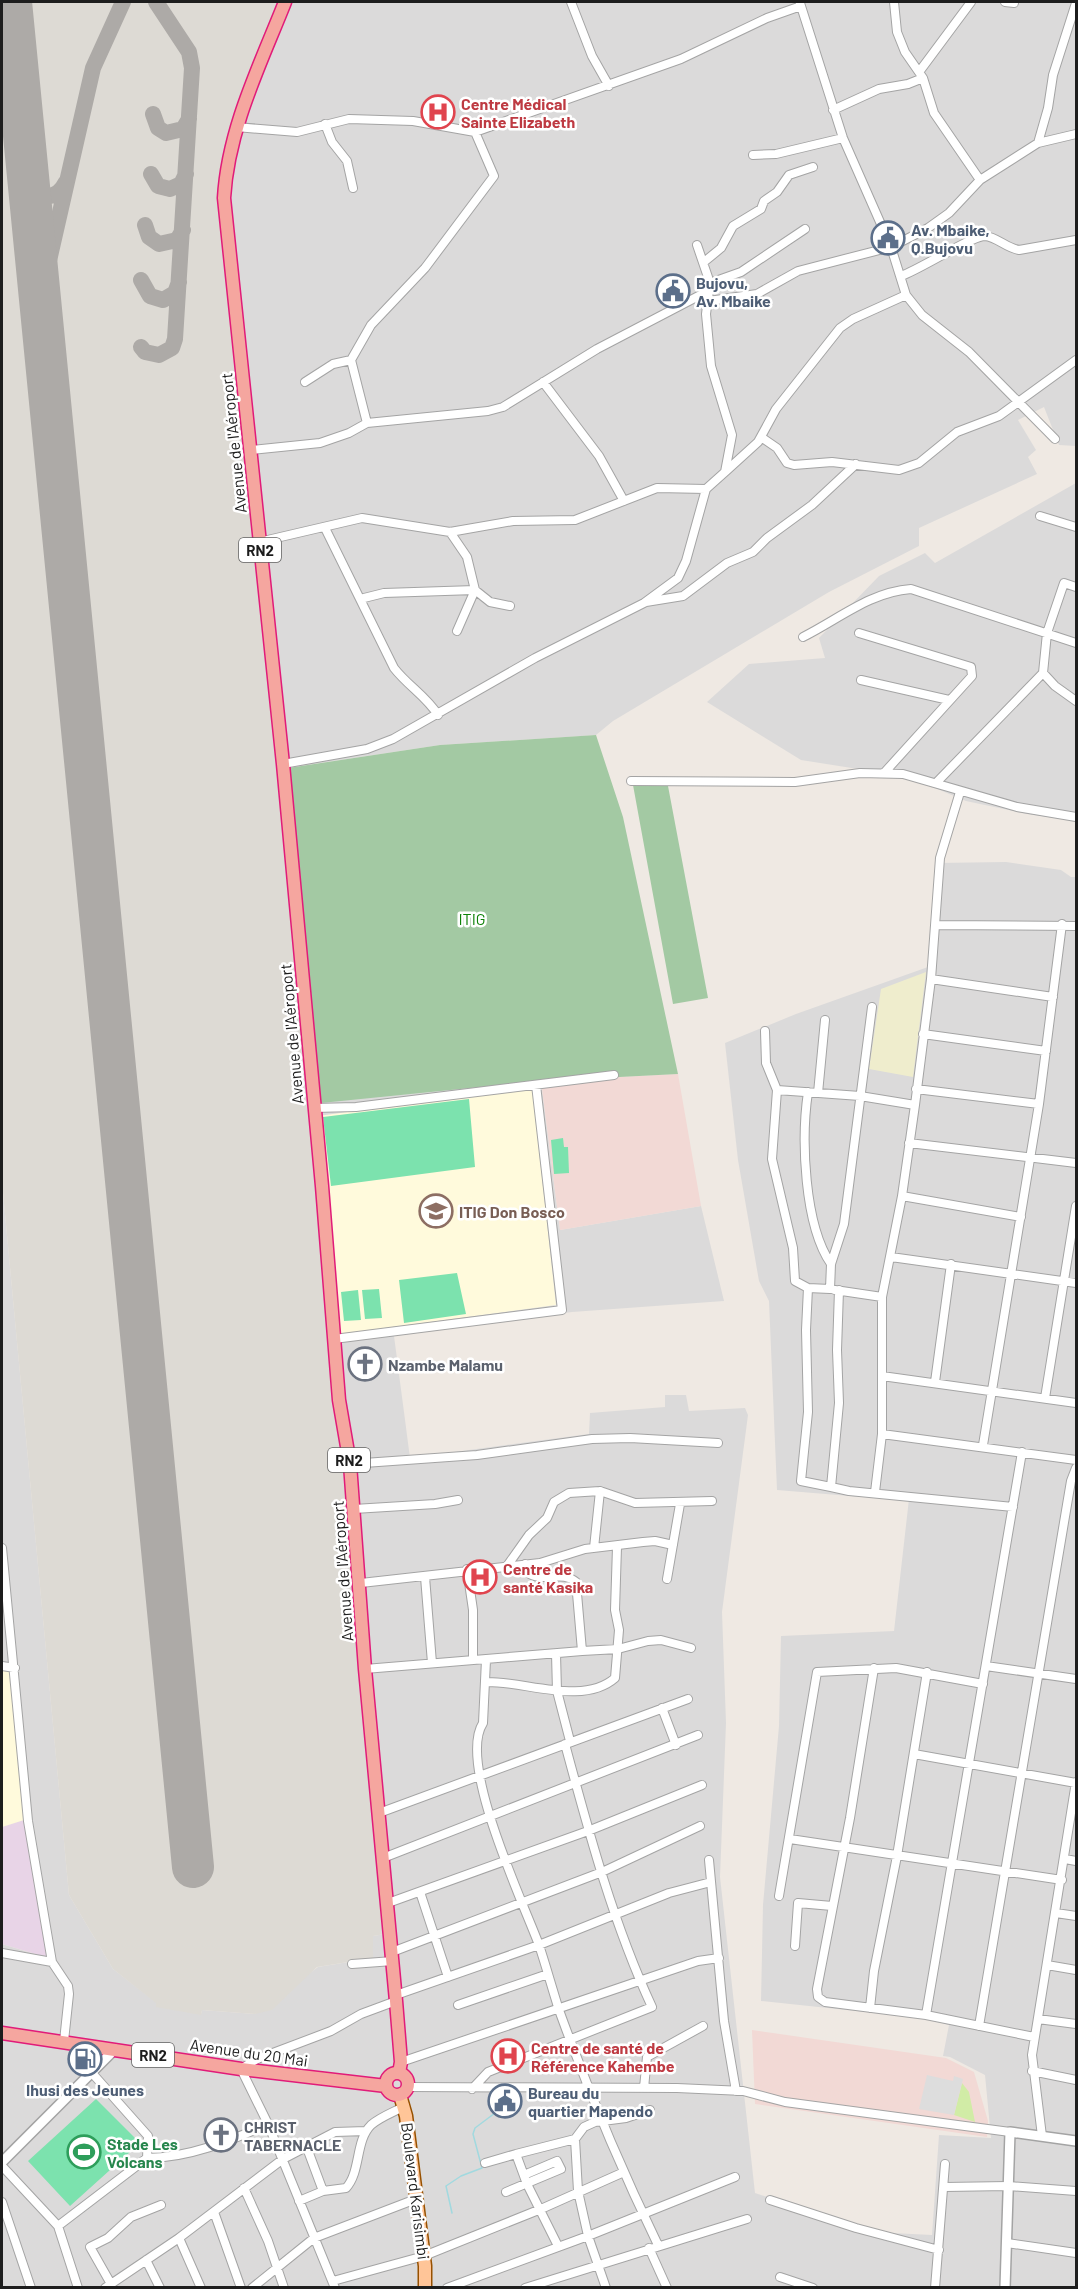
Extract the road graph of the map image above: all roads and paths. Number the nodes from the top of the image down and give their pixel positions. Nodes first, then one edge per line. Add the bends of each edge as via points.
1 (285, 2) edge
2 (571, 2) edge
3 (894, 2) edge
4 (971, 2) edge
5 (1005, 2) edge
6 (1014, 3) edge
7 (1077, 3) edge
8 (800, 4) edge
9 (921, 75) junction
10 (609, 86) junction
11 (833, 110) junction
12 (326, 124) junction
13 (236, 127) junction
14 (475, 132) junction
15 (1077, 134) edge
16 (843, 138) junction
17 (1038, 143) junction
18 (753, 155) dead end
19 (813, 167) dead end
20 (980, 180) junction
21 (353, 188) dead end
22 (805, 229) dead end
23 (1077, 240) edge
24 (697, 245) dead end
25 (891, 247) junction
26 (704, 262) junction
27 (901, 276) junction
28 (710, 286) junction
29 (906, 295) junction
30 (709, 301) junction
31 (351, 360) junction
32 (1077, 360) edge
33 (305, 382) dead end
34 (543, 382) junction
35 (1018, 400) junction
36 (368, 423) junction
37 (761, 437) junction
38 (1055, 439) dead end
39 (251, 450) junction
40 (856, 464) junction
41 (725, 472) junction
42 (706, 489) junction
43 (624, 501) junction
44 (1040, 516) dead end
45 (1077, 527) edge
46 (325, 528) junction
47 (450, 532) junction
48 (259, 542) junction
49 (1077, 587) edge
50 (475, 590) junction
51 (360, 599) junction
52 (644, 603) junction
53 (510, 606) dead end
54 (457, 631) dead end
55 (859, 633) dead end
56 (1047, 633) junction
57 (803, 637) dead end
58 (1077, 643) edge
59 (1043, 673) junction
60 (861, 680) dead end
61 (949, 700) junction
62 (1077, 701) edge
63 (438, 715) junction
64 (283, 764) junction
65 (884, 773) junction
66 (631, 782) dead end
67 (936, 783) junction
68 (960, 792) junction
69 (1077, 817) edge
70 (1062, 924) junction
71 (935, 925) junction
72 (1077, 926) edge
73 (931, 979) junction
74 (1053, 997) junction
75 (872, 1007) dead end
76 (825, 1020) dead end
77 (765, 1031) dead end
78 (923, 1034) junction
79 (1046, 1051) junction
80 (614, 1075) dead end
81 (537, 1085) junction
82 (916, 1089) junction
83 (777, 1090) junction
84 (808, 1092) junction
85 (818, 1093) junction
86 (860, 1096) junction
87 (1039, 1104) junction
88 (915, 1105) junction
89 (314, 1108) junction
90 (909, 1143) junction
91 (1030, 1155) junction
92 (1077, 1162) edge
93 (902, 1196) junction
94 (1077, 1206) edge
95 (1021, 1217) junction
96 (891, 1257) junction
97 (831, 1264) junction
98 (951, 1264) junction
99 (1011, 1272) junction
100 (1065, 1282) junction
101 (1077, 1283) edge
102 (808, 1288) junction
103 (835, 1290) junction
104 (882, 1297) junction
105 (334, 1339) junction
106 (882, 1376) junction
107 (935, 1382) junction
108 (992, 1389) junction
109 (1045, 1398) junction
110 (1077, 1403) edge
111 (882, 1434) junction
112 (718, 1443) dead end
113 (983, 1445) junction
114 (1022, 1452) junction
115 (1077, 1460) edge
116 (350, 1464) junction
117 (1077, 1468) edge
118 (831, 1487) junction
119 (600, 1491) junction
120 (875, 1492) junction
121 (458, 1500) dead end
122 (712, 1501) dead end
123 (680, 1504) junction
124 (1013, 1507) junction
125 (354, 1509) junction
126 (673, 1545) junction
127 (616, 1547) junction
128 (2, 1548) edge
129 (594, 1548) junction
130 (525, 1564) junction
131 (507, 1566) junction
132 (467, 1569) junction
133 (425, 1577) junction
134 (3, 1578) edge
135 (667, 1579) dead end
136 (361, 1583) junction
137 (618, 1648) junction
138 (691, 1648) dead end
139 (582, 1651) junction
140 (556, 1654) junction
141 (473, 1660) junction
142 (486, 1660) junction
143 (432, 1663) junction
144 (2, 1666) edge
145 (986, 1666) junction
146 (15, 1668) junction
147 (874, 1668) junction
148 (365, 1669) junction
149 (927, 1672) junction
150 (1038, 1674) junction
151 (1077, 1680) edge
152 (486, 1682) junction
153 (983, 1684) junction
154 (556, 1691) junction
155 (688, 1699) dead end
156 (662, 1707) junction
157 (698, 1735) dead end
158 (568, 1742) junction
159 (676, 1745) junction
160 (914, 1754) junction
161 (969, 1763) junction
162 (481, 1774) junction
163 (1022, 1774) junction
164 (1076, 1782) edge
165 (576, 1784) junction
166 (702, 1785) dead end
167 (379, 1813) junction
168 (489, 1818) junction
169 (700, 1826) dead end
170 (588, 1831) junction
171 (790, 1839) junction
172 (844, 1847) junction
173 (897, 1856) junction
174 (383, 1858) junction
175 (1065, 1859) junction
176 (709, 1860) dead end
177 (1077, 1861) edge
178 (505, 1862) junction
179 (953, 1863) junction
180 (602, 1872) junction
181 (1005, 1872) junction
182 (1062, 1880) junction
183 (711, 1882) junction
184 (420, 1892) junction
185 (779, 1896) dead end
186 (521, 1902) junction
187 (388, 1903) junction
188 (832, 1906) junction
189 (1056, 1913) junction
190 (616, 1914) junction
191 (1077, 1916) edge
192 (434, 1936) junction
193 (539, 1945) junction
194 (795, 1947) dead end
195 (2, 1952) edge
196 (392, 1957) junction
197 (719, 1958) junction
198 (52, 1962) junction
199 (352, 1964) dead end
200 (1047, 1965) junction
201 (1077, 1970) edge
202 (548, 1974) junction
203 (448, 1977) junction
204 (640, 1981) junction
205 (396, 1998) junction
206 (458, 2005) dead end
207 (558, 2008) junction
208 (870, 2008) junction
209 (926, 2015) junction
210 (1038, 2019) junction
211 (1077, 2024) edge
212 (703, 2026) dead end
213 (979, 2026) junction
214 (2, 2032) edge
215 (1034, 2037) junction
216 (570, 2040) junction
217 (64, 2041) junction
218 (115, 2049) junction
219 (400, 2067) junction
220 (241, 2069) junction
221 (1032, 2071) junction
222 (92, 2073) junction
223 (1077, 2080) edge
224 (386, 2086) junction
225 (589, 2088) junction
226 (644, 2088) junction
227 (472, 2089) junction
228 (736, 2091) junction
229 (404, 2096) junction
230 (650, 2110) dead end
231 (603, 2121) junction
232 (268, 2124) junction
233 (366, 2131) junction
234 (1010, 2132) junction
235 (1042, 2136) junction
236 (575, 2139) junction
237 (1077, 2141) edge
238 (307, 2148) junction
239 (516, 2154) junction
240 (147, 2158) junction
241 (283, 2158) junction
242 (485, 2163) dead end
243 (2, 2164) edge
244 (945, 2164) dead end
245 (624, 2172) junction
246 (524, 2175) junction
247 (735, 2177) dead end
248 (527, 2184) junction
249 (1008, 2186) junction
250 (945, 2187) junction
251 (244, 2188) junction
252 (324, 2191) junction
253 (578, 2191) junction
254 (1077, 2191) edge
255 (506, 2192) dead end
256 (416, 2199) junction
257 (770, 2200) dead end
258 (299, 2201) junction
259 (2, 2202) edge
260 (161, 2205) dead end
261 (541, 2209) junction
262 (214, 2212) junction
263 (643, 2213) junction
264 (747, 2219) dead end
265 (58, 2226) junction
266 (588, 2236) junction
267 (179, 2238) junction
268 (314, 2238) junction
269 (1007, 2243) junction
270 (558, 2246) junction
271 (654, 2247) junction
272 (939, 2250) junction
273 (1077, 2253) edge
274 (424, 2256) junction
275 (146, 2260) junction
276 (598, 2263) junction
277 (276, 2268) junction
278 (780, 2277) dead end
279 (334, 2284) edge
280 (113, 2285) edge
281 (538, 2285) edge
282 (31, 2288) edge
283 (78, 2288) edge
284 (160, 2288) edge
285 (201, 2288) edge
286 (242, 2288) edge
287 (252, 2288) edge
288 (284, 2288) edge
289 (425, 2288) edge
290 (447, 2288) edge
291 (525, 2288) edge
292 (606, 2288) edge
293 (667, 2288) edge
294 (813, 2288) edge
295 (935, 2288) edge
296 (1005, 2288) edge

1 - 13 highway, Avenue de l'Aéroport / RN2
2 - 10 street via 592,56
3 - 9 street via 897,32
4 - 9 street
5 - 6 street
7 - 17 street via 1053,75
8 - 10 street via 681,59
8 - 11 street
9 - 11 street via 908,84 879,90
9 - 20 street via 934,113
10 - 14 street
11 - 16 street
12 - 13 street via 297,132
12 - 14 street via 349,119 412,121
12 - 21 street via 332,142 347,161
13 - 39 highway, Avenue de l'Aéroport / RN2 via 224,198
14 - 31 street via 494,176 425,268 371,325
15 - 17 street
16 - 18 street via 776,154
16 - 25 street
17 - 20 street
19 - 26 street via 787,177 761,209 733,226 721,248
20 - 25 street via 949,213
22 - 28 street via 741,272
23 - 27 street via 1019,250 993,238 977,237
24 - 26 street
25 - 27 street
25 - 30 street via 798,271 757,294
26 - 28 street
27 - 29 street
28 - 30 street
28 - 34 street
29 - 35 street via 922,315 969,352
29 - 37 street via 840,328 776,409
30 - 41 street via 706,314 711,366 732,435
31 - 33 street via 333,364
31 - 36 street
32 - 35 street via 1044,386
34 - 36 street via 497,410
34 - 43 street via 599,456
35 - 38 street
35 - 40 street via 999,416 957,432 919,463 899,470
36 - 39 street via 350,434 320,443
37 - 40 street via 777,448 787,463 794,465
37 - 41 street
39 - 48 highway, Avenue de l'Aéroport / RN2
40 - 52 street via 753,552 727,563 683,596
41 - 42 street
42 - 43 street via 657,488
42 - 52 street via 683,571
43 - 47 street via 575,520 513,521
44 - 45 street
46 - 47 street via 368,518
46 - 48 street
46 - 51 street
47 - 50 street via 467,556
48 - 64 highway, Avenue de l'Aéroport / RN2
49 - 56 street via 1064,583
50 - 51 street via 377,594
50 - 53 street via 490,602
50 - 54 street
51 - 63 street via 394,668 409,686 427,698
52 - 63 street via 535,658
55 - 61 street via 971,668 972,676
56 - 57 street via 911,589 854,606
56 - 58 street
56 - 59 street
59 - 62 street
59 - 67 street
60 - 61 street
61 - 65 street
63 - 64 street via 393,740 367,749
64 - 89 highway, Avenue de l'Aéroport / RN2
65 - 66 street via 795,782
65 - 67 street
67 - 68 street
68 - 69 street
68 - 71 street via 940,858
70 - 71 street
70 - 72 street
70 - 74 street
71 - 73 street
73 - 74 street
73 - 78 street
74 - 79 street
75 - 86 street
76 - 85 street
77 - 83 street via 766,1063
78 - 79 street
78 - 82 street
79 - 87 street
80 - 81 street
81 - 89 street via 356,1107
81 - 105 street via 562,1310
82 - 87 street
82 - 88 street
83 - 84 street
83 - 102 street via 772,1159 793,1248 795,1281
84 - 85 street
84 - 97 street via 803,1150 818,1238
85 - 86 street
86 - 88 street
86 - 97 street via 844,1224
87 - 91 street
88 - 90 street
89 - 105 highway, Avenue de l'Aéroport / RN2
90 - 91 street
90 - 93 street
91 - 92 street
91 - 95 street
93 - 95 street
93 - 96 street
94 - 100 street
95 - 99 street
96 - 98 street
96 - 104 street
97 - 103 street
98 - 99 street
98 - 107 street
99 - 100 street
99 - 108 street
100 - 101 street
100 - 109 street
102 - 103 street
102 - 118 street via 808,1412 801,1481
103 - 104 street
103 - 118 street via 839,1403
104 - 106 street
105 - 116 highway, Avenue de l'Aéroport / RN2
106 - 107 street
106 - 111 street
107 - 108 street
108 - 109 street
108 - 113 street
109 - 110 street
111 - 113 street
111 - 120 street
112 - 116 street via 592,1439 477,1455
113 - 114 street
114 - 115 street
114 - 124 street
116 - 125 highway, Avenue de l'Aéroport / RN2
117 - 150 street via 1071,1481
118 - 120 street
119 - 123 street via 632,1503
119 - 129 street
119 - 131 street via 569,1493 558,1499
120 - 124 street
121 - 125 street
122 - 123 street
123 - 126 street
124 - 145 street
125 - 136 highway, Avenue de l'Aéroport / RN2
126 - 127 street via 655,1541
126 - 135 street
127 - 129 street
127 - 137 street
128 - 134 street
129 - 130 street
130 - 131 street
130 - 139 street via 531,1576 570,1577 576,1582
131 - 132 street
132 - 133 street
132 - 141 street via 473,1610
133 - 136 street
133 - 143 street
134 - 146 street
136 - 148 highway, Avenue de l'Aéroport / RN2
137 - 138 street via 639,1641 661,1640
137 - 139 street
137 - 154 street via 615,1677 607,1684
139 - 140 street
140 - 142 street
140 - 154 street
141 - 142 street
141 - 143 street
142 - 152 street
143 - 148 street
144 - 146 street
145 - 150 street
145 - 153 street
146 - 198 street via 28,1821
147 - 149 street
147 - 171 street via 817,1672
147 - 172 street
148 - 167 highway, Avenue de l'Aéroport / RN2
149 - 153 street
149 - 160 street
150 - 151 street
150 - 163 street
152 - 154 street
152 - 162 street via 478,1738
153 - 161 street
154 - 158 street
155 - 156 street
156 - 158 street
156 - 159 street
157 - 159 street
158 - 162 street
158 - 165 street
159 - 165 street
160 - 161 street
160 - 173 street
161 - 163 street
161 - 179 street
162 - 167 street
162 - 168 street
163 - 164 street
163 - 181 street
164 - 175 street
165 - 168 street
165 - 170 street
166 - 170 street
167 - 174 highway, Avenue de l'Aéroport / RN2
168 - 174 street
168 - 178 street
169 - 180 street
170 - 178 street
170 - 180 street
171 - 172 street
171 - 185 street
172 - 173 street
172 - 188 street
173 - 179 street
173 - 208 street
174 - 187 highway, Avenue de l'Aéroport / RN2
175 - 177 street
175 - 182 street
176 - 183 street
178 - 184 street
178 - 186 street
179 - 181 street
179 - 209 street
180 - 186 street
180 - 190 street
181 - 182 street
181 - 213 street
182 - 189 street
183 - 190 street
183 - 197 street
184 - 187 street
184 - 192 street
186 - 192 street
186 - 193 street
187 - 196 highway, Avenue de l'Aéroport / RN2
188 - 194 street via 798,1903
188 - 208 street via 818,1997 825,2002
189 - 191 street
189 - 200 street
190 - 193 street
190 - 204 street
192 - 196 street
192 - 203 street
193 - 202 street
193 - 203 street
195 - 198 street
196 - 199 street
196 - 205 highway, Avenue de l'Aéroport / RN2
197 - 204 street
197 - 228 street via 724,2021
198 - 217 street via 68,1986
200 - 201 street
200 - 210 street
202 - 206 street
202 - 207 street
203 - 205 street
204 - 207 street
204 - 216 street via 652,2007
205 - 219 highway, Avenue de l'Aéroport / RN2
205 - 220 street
207 - 216 street
207 - 219 street
208 - 209 street
209 - 213 street
210 - 211 street
210 - 215 street
212 - 226 street via 647,2057
213 - 215 street
214 - 217 highway, Avenue du 20 Mai / RN2
215 - 221 street
216 - 225 street
216 - 227 street via 488,2072
217 - 218 highway, Avenue du 20 Mai / RN2
218 - 220 highway, Avenue du 20 Mai / RN2
218 - 222 street
219 - 224 highway via 388,2077
219 - 229 highway, RN2 via 407,2079
220 - 224 highway, Avenue du 20 Mai / RN2
220 - 232 street
221 - 223 street
221 - 235 street
222 - 240 street via 148,2136
222 - 243 street
224 - 229 highway, RN2 via 393,2094
225 - 226 street
225 - 227 street
225 - 231 street
226 - 228 street
227 - 229 street
228 - 234 street via 785,2102
229 - 233 street
229 - 256 main road, Boulevard Karisimbi
230 - 231 street
231 - 236 street via 584,2127
231 - 245 street
232 - 240 street via 176,2156
232 - 241 street
233 - 238 street via 335,2132
233 - 252 street via 348,2186
234 - 235 street
234 - 249 street
235 - 237 street
236 - 239 street
236 - 253 street
238 - 241 street
238 - 252 street
239 - 242 street
239 - 246 street
240 - 265 street
241 - 251 street
241 - 258 street
243 - 265 street
244 - 250 street
245 - 253 street
245 - 263 street
246 - 248 street
246 - 248 street via 559,2162 561,2170
247 - 263 street
248 - 255 street
248 - 261 street
249 - 250 street
249 - 254 street
249 - 269 street
250 - 272 street
251 - 262 street
251 - 277 street
252 - 258 street
253 - 261 street
253 - 266 street
256 - 268 street
256 - 274 main road, Boulevard Karisimbi
257 - 272 street
258 - 268 street
259 - 282 street
260 - 280 street via 131,2217 108,2238 90,2247
261 - 270 street
261 - 274 street
262 - 267 street
262 - 286 street
263 - 266 street
263 - 271 street
264 - 271 street
265 - 283 street
266 - 270 street
266 - 276 street
267 - 275 street
267 - 285 street
268 - 277 street
268 - 279 street
269 - 273 street
269 - 296 street
270 - 290 street
271 - 276 street
271 - 293 street
272 - 295 street
274 - 279 street
274 - 289 main road, Boulevard Karisimbi
275 - 280 street
275 - 284 street
276 - 281 street
276 - 292 street
277 - 287 street
277 - 288 street
278 - 294 street
281 - 291 street

